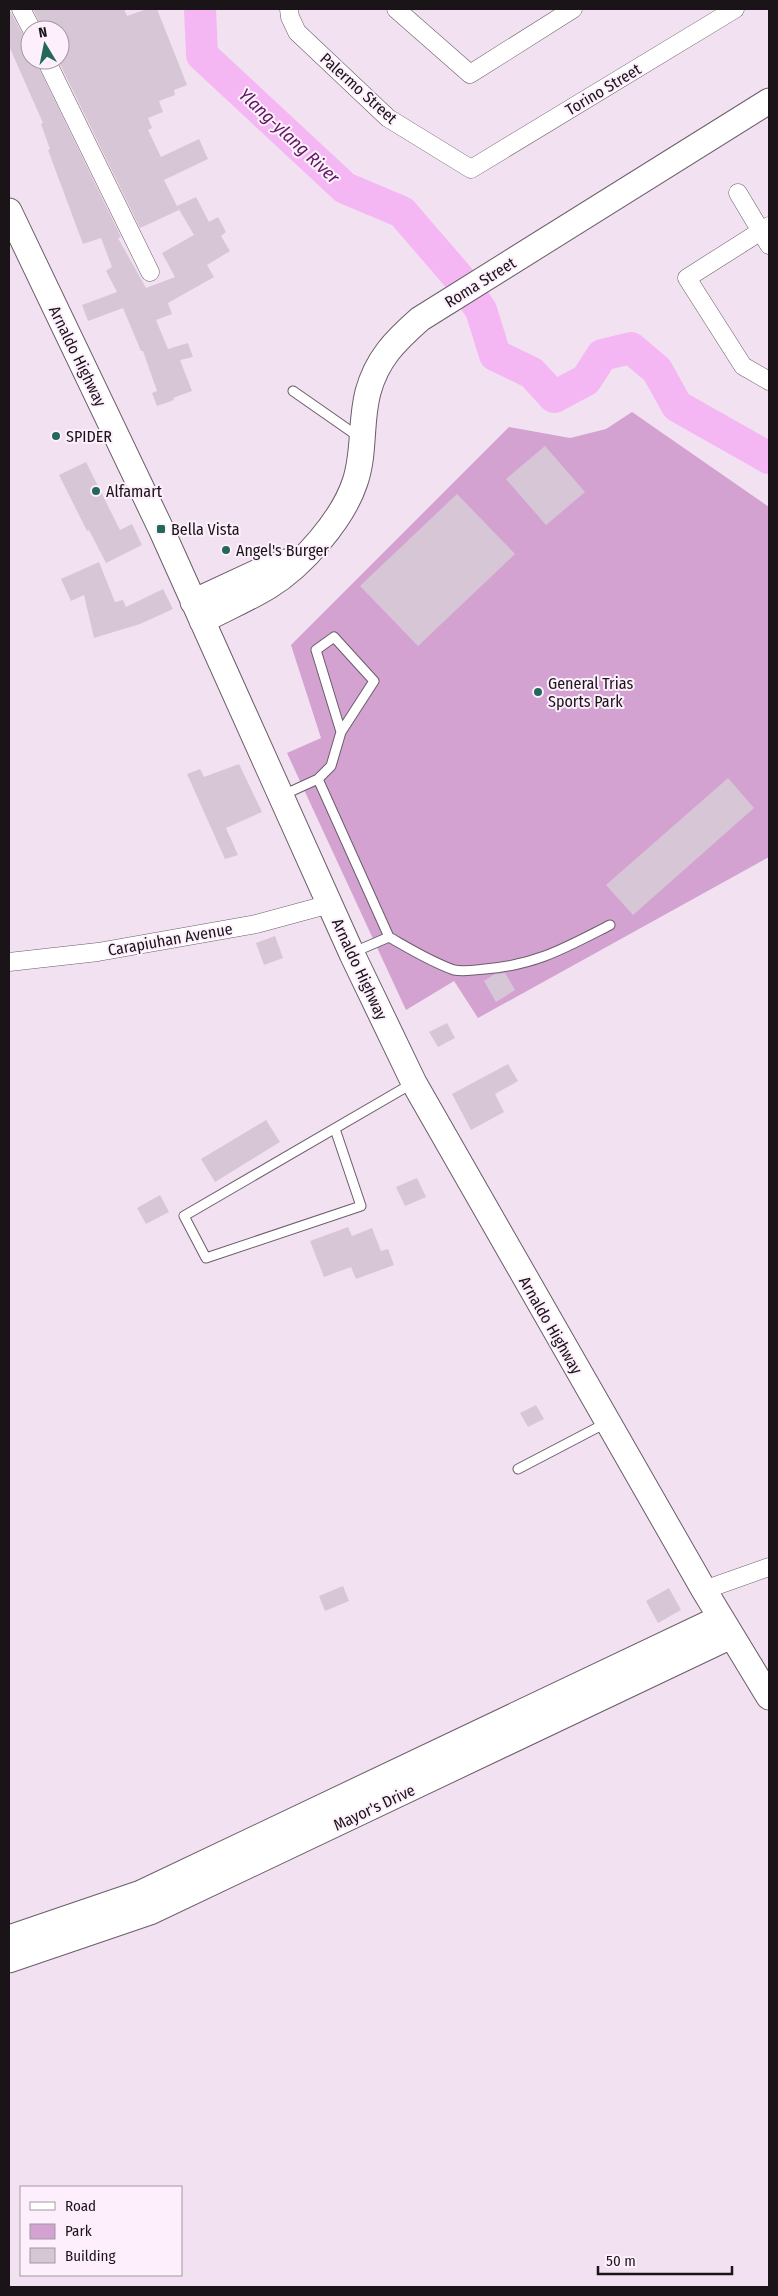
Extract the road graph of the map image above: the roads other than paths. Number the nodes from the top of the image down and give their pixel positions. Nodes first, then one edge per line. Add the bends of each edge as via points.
1 (289, 9) edge
2 (573, 9) edge
3 (735, 9) edge
4 (401, 10) edge
5 (51, 70) edge
6 (769, 101) edge
7 (471, 169) joint
8 (738, 193) dead end
9 (9, 211) edge
10 (766, 234) edge
11 (150, 272) dead end
12 (769, 381) edge
13 (293, 390) dead end
14 (363, 440) junction
15 (197, 611) junction
16 (341, 732) junction
17 (318, 779) junction
18 (282, 795) junction
19 (330, 904) junction
20 (610, 925) dead end
21 (389, 937) junction
22 (352, 954) junction
23 (9, 962) edge
24 (414, 1083) junction
25 (335, 1129) junction
26 (607, 1422) junction
27 (518, 1469) dead end
28 (769, 1567) edge
29 (704, 1590) junction
30 (726, 1627) junction
31 (769, 1697) edge
32 (258, 1850) junction
33 (9, 1938) edge
34 (9, 1960) edge

1 - 7 street, Palermo Street via 297,32 388,118
2 - 4 street via 470,74
3 - 7 street, Torino Street
5 - 11 street
6 - 14 street, Roma Street via 420,320 395,341 378,365 368,393
8 - 10 street
9 - 15 street, Arnaldo Highway
10 - 12 street via 687,278 743,366
13 - 14 lane
14 - 15 street, Roma Street via 355,484 326,534 306,555 270,585
15 - 18 street, Arnaldo Highway
16 - 16 lane via 374,681 334,637 316,650
16 - 17 lane via 332,766
17 - 18 lane
17 - 21 lane
18 - 19 street, Arnaldo Highway
19 - 22 street, Arnaldo Highway
19 - 23 street, Carapiuhan Avenue via 256,924 98,952
20 - 21 lane via 532,962 471,970 455,970
21 - 22 lane
22 - 24 street, Arnaldo Highway
24 - 25 lane
24 - 26 street, Arnaldo Highway
25 - 25 lane via 184,1216 206,1258 360,1206
26 - 27 lane
26 - 29 street, Arnaldo Highway
28 - 29 street
29 - 30 street, Arnaldo Highway
30 - 31 street, Arnaldo Highway
30 - 32 street, Mayor's Drive
32 - 33 street, Mayor's Drive
32 - 34 street, Mayor's Drive via 150,1912

